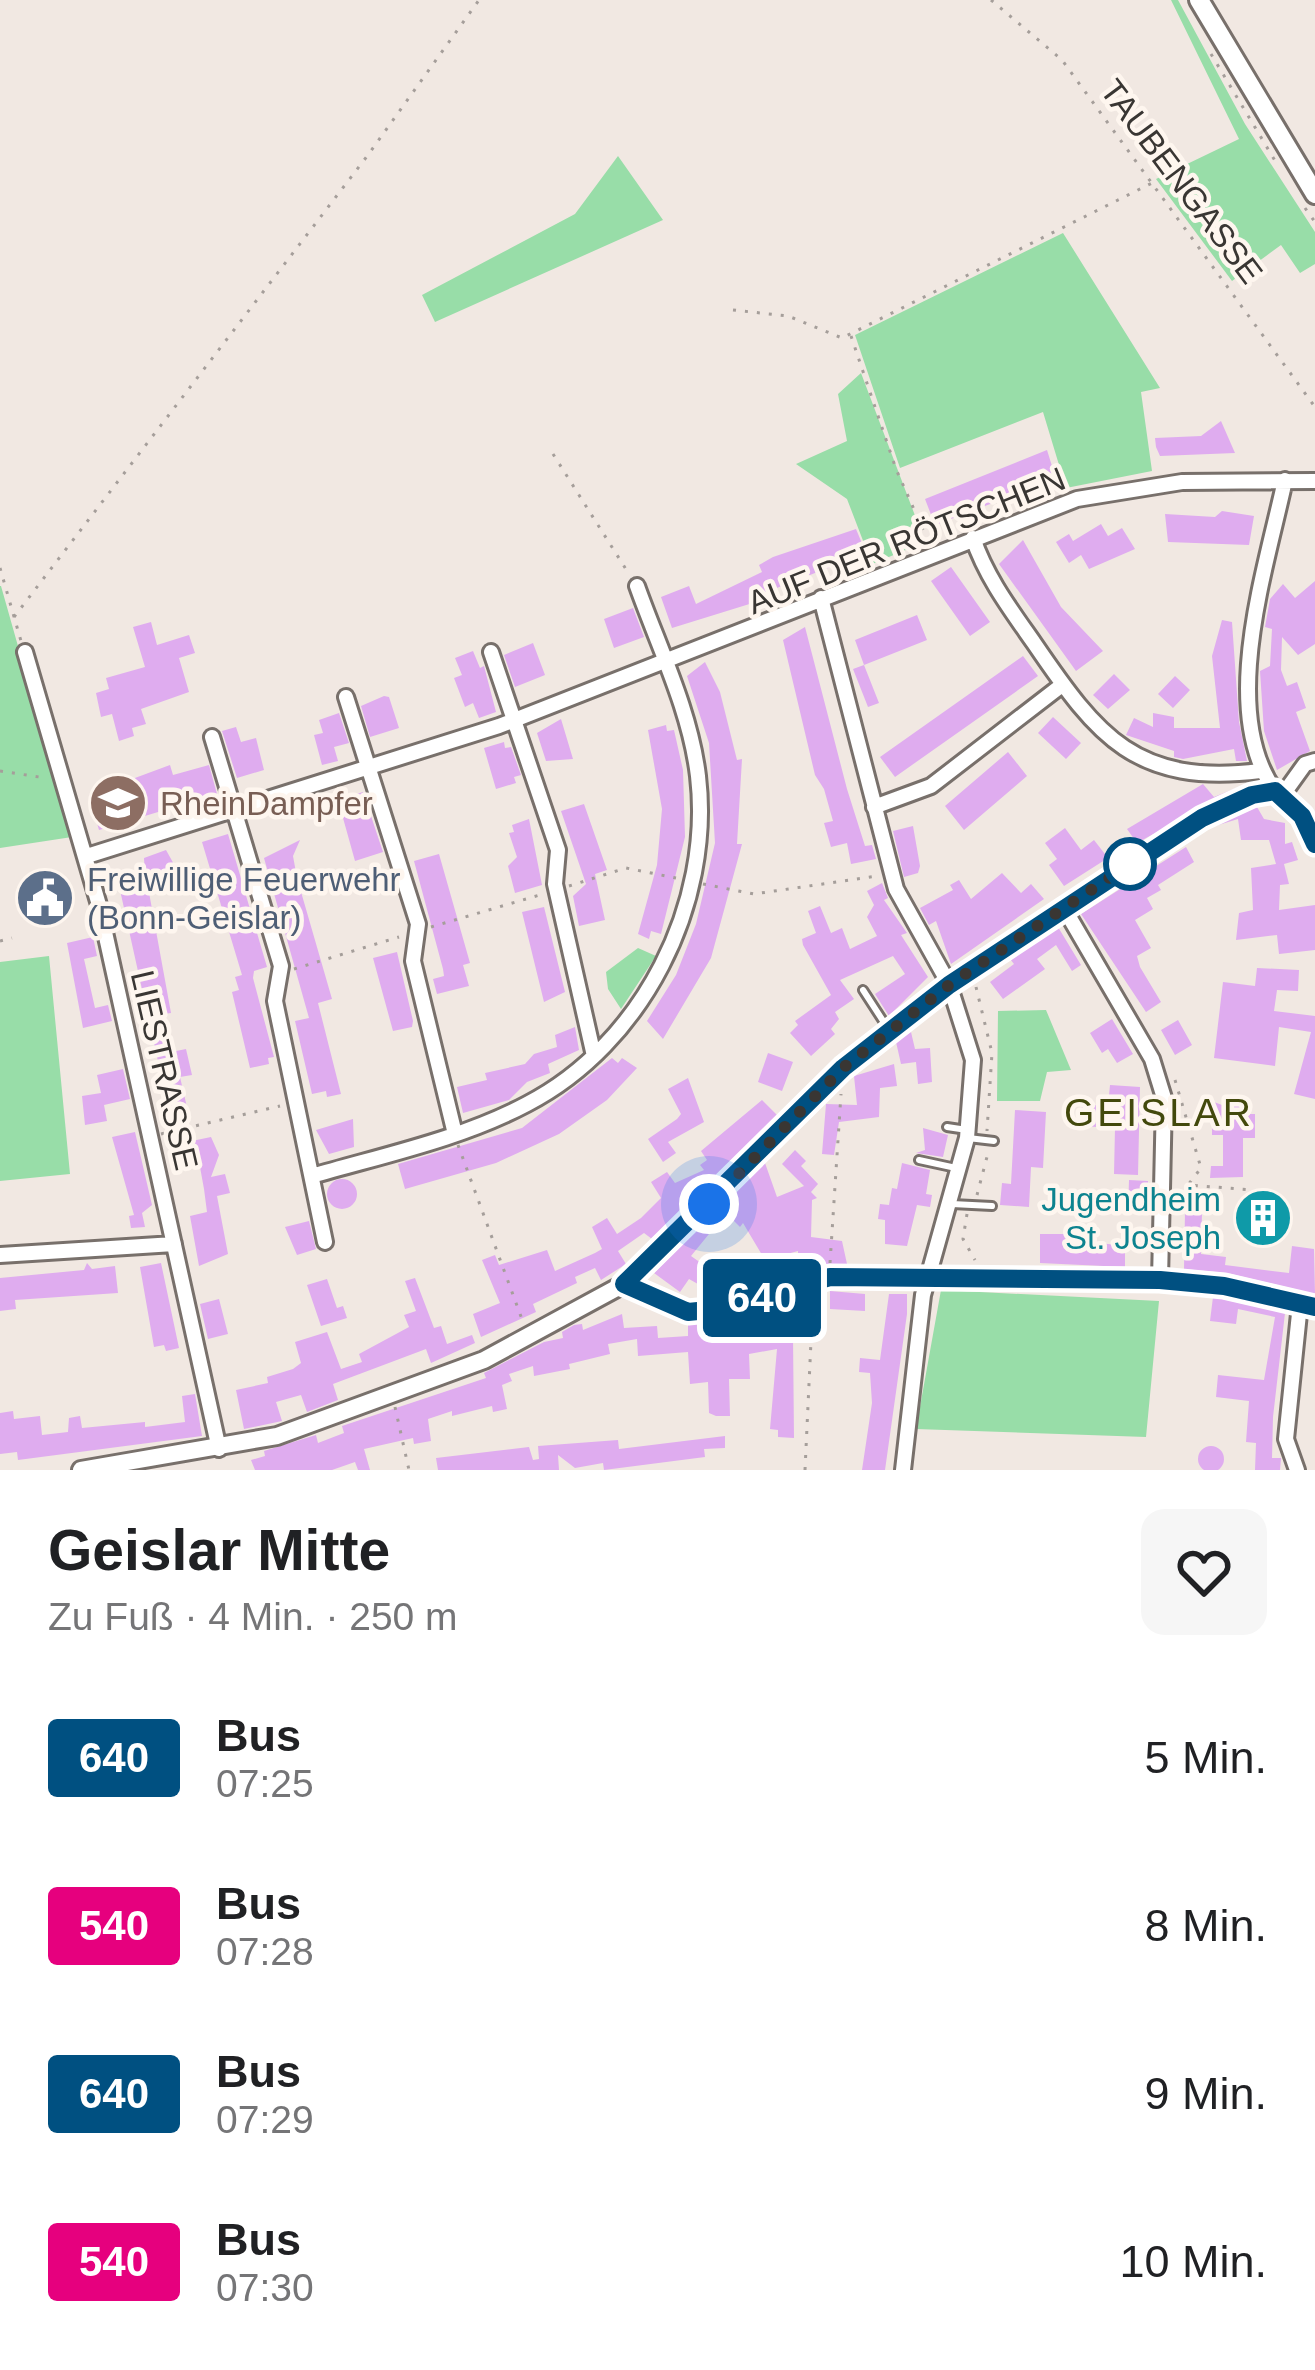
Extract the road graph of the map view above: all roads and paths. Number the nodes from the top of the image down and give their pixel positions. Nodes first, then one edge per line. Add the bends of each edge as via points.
1 (479, 0) edge
2 (991, 0) edge
3 (1199, 0) edge
4 (1153, 182) junction
5 (1315, 194) edge
6 (733, 310) dead end
7 (850, 335) junction
8 (1315, 407) edge
9 (554, 454) dead end
10 (1285, 480) junction
11 (1315, 481) edge
12 (973, 538) junction
13 (933, 553) junction
14 (0, 568) edge
15 (637, 586) joint
16 (820, 598) junction
17 (14, 616) junction
18 (25, 652) joint
19 (491, 652) dead end
20 (665, 662) junction
21 (1062, 685) junction
22 (346, 698) dead end
23 (517, 719) junction
24 (212, 737) dead end
25 (1315, 761) edge
26 (370, 768) junction
27 (0, 771) edge
28 (1260, 771) junction
29 (62, 776) junction
30 (1278, 794) junction
31 (874, 807) junction
32 (234, 809) junction
33 (1315, 844) edge
34 (86, 856) junction
35 (891, 874) junction
36 (692, 882) junction
37 (556, 890) junction
38 (1064, 908) junction
39 (416, 932) junction
40 (12, 938) dead end
41 (0, 941) edge
42 (280, 973) junction
43 (949, 985) junction
44 (863, 990) dead end
45 (890, 1031) junction
46 (594, 1056) junction
47 (843, 1068) junction
48 (1171, 1072) dead end
49 (296, 1102) junction
50 (947, 1127) dead end
51 (454, 1134) junction
52 (968, 1134) junction
53 (154, 1136) junction
54 (994, 1141) dead end
55 (919, 1160) dead end
56 (958, 1169) junction
57 (312, 1176) junction
58 (1188, 1185) junction
59 (1253, 1190) dead end
60 (948, 1203) junction
61 (992, 1206) dead end
62 (1175, 1217) dead end
63 (325, 1242) dead end
64 (174, 1244) junction
65 (0, 1255) edge
66 (822, 1279) junction
67 (929, 1279) junction
68 (1160, 1280) junction
69 (624, 1284) junction
70 (1307, 1305) edge
71 (528, 1335) junction
72 (392, 1394) junction
73 (219, 1449) junction
74 (81, 1470) edge
75 (409, 1470) edge
76 (805, 1470) edge
77 (903, 1470) edge
78 (1297, 1470) edge

1 - 17 path
2 - 4 path, TAUBENGASSE via 1062,60
3 - 5 main road
4 - 7 path
4 - 8 path, TAUBENGASSE
6 - 7 path
7 - 13 path
9 - 15 path
10 - 11 street, AUF DER RÖTSCHEN
10 - 12 street, AUF DER RÖTSCHEN via 1133,487
10 - 28 street via 1248,652
12 - 13 street, AUF DER RÖTSCHEN
12 - 21 street
13 - 16 street, AUF DER RÖTSCHEN
14 - 17 path
15 - 20 street
16 - 20 street, AUF DER RÖTSCHEN
16 - 31 street
17 - 18 path
18 - 29 street, LIESTRASSE
19 - 23 street
20 - 23 street, AUF DER RÖTSCHEN
20 - 36 street via 698,776
21 - 28 street via 1106,738 1133,755 1199,772
21 - 31 street via 932,786
22 - 26 street
23 - 26 street, AUF DER RÖTSCHEN
23 - 37 street via 558,850
24 - 32 street
25 - 30 street
26 - 32 street, AUF DER RÖTSCHEN
26 - 39 street
27 - 29 path
28 - 30 street
29 - 34 street, LIESTRASSE
30 - 33 street via 1302,816
30 - 38 street via 1252,795 1202,818
31 - 35 street
32 - 34 street, AUF DER RÖTSCHEN
32 - 42 street
34 - 53 street, LIESTRASSE
35 - 36 path via 754,894
35 - 43 street
36 - 37 path via 626,868
36 - 46 street via 658,972
37 - 39 path
37 - 46 street
38 - 43 street
38 - 68 street via 1152,1059 1164,1098
39 - 42 path
39 - 51 street via 413,961
40 - 41 path
42 - 49 street via 275,1001
43 - 45 street
43 - 52 street via 974,1060
44 - 45 lane
45 - 47 street
46 - 51 street via 530,1103
47 - 66 path
47 - 69 street
48 - 58 path via 1201,1168
49 - 53 path
49 - 57 street
50 - 52 lane
51 - 57 street
51 - 71 path
52 - 54 lane
52 - 56 street
53 - 64 street, LIESTRASSE
55 - 56 lane
56 - 60 street
57 - 63 street
58 - 59 path
58 - 62 path
60 - 61 lane
60 - 67 street
64 - 65 street
64 - 73 street, LIESTRASSE
66 - 67 street
66 - 69 street via 688,1312
66 - 76 path
67 - 68 street
67 - 77 street
68 - 70 street
69 - 71 street
70 - 78 street via 1286,1439
71 - 72 street
72 - 73 street
72 - 75 path
73 - 74 street

